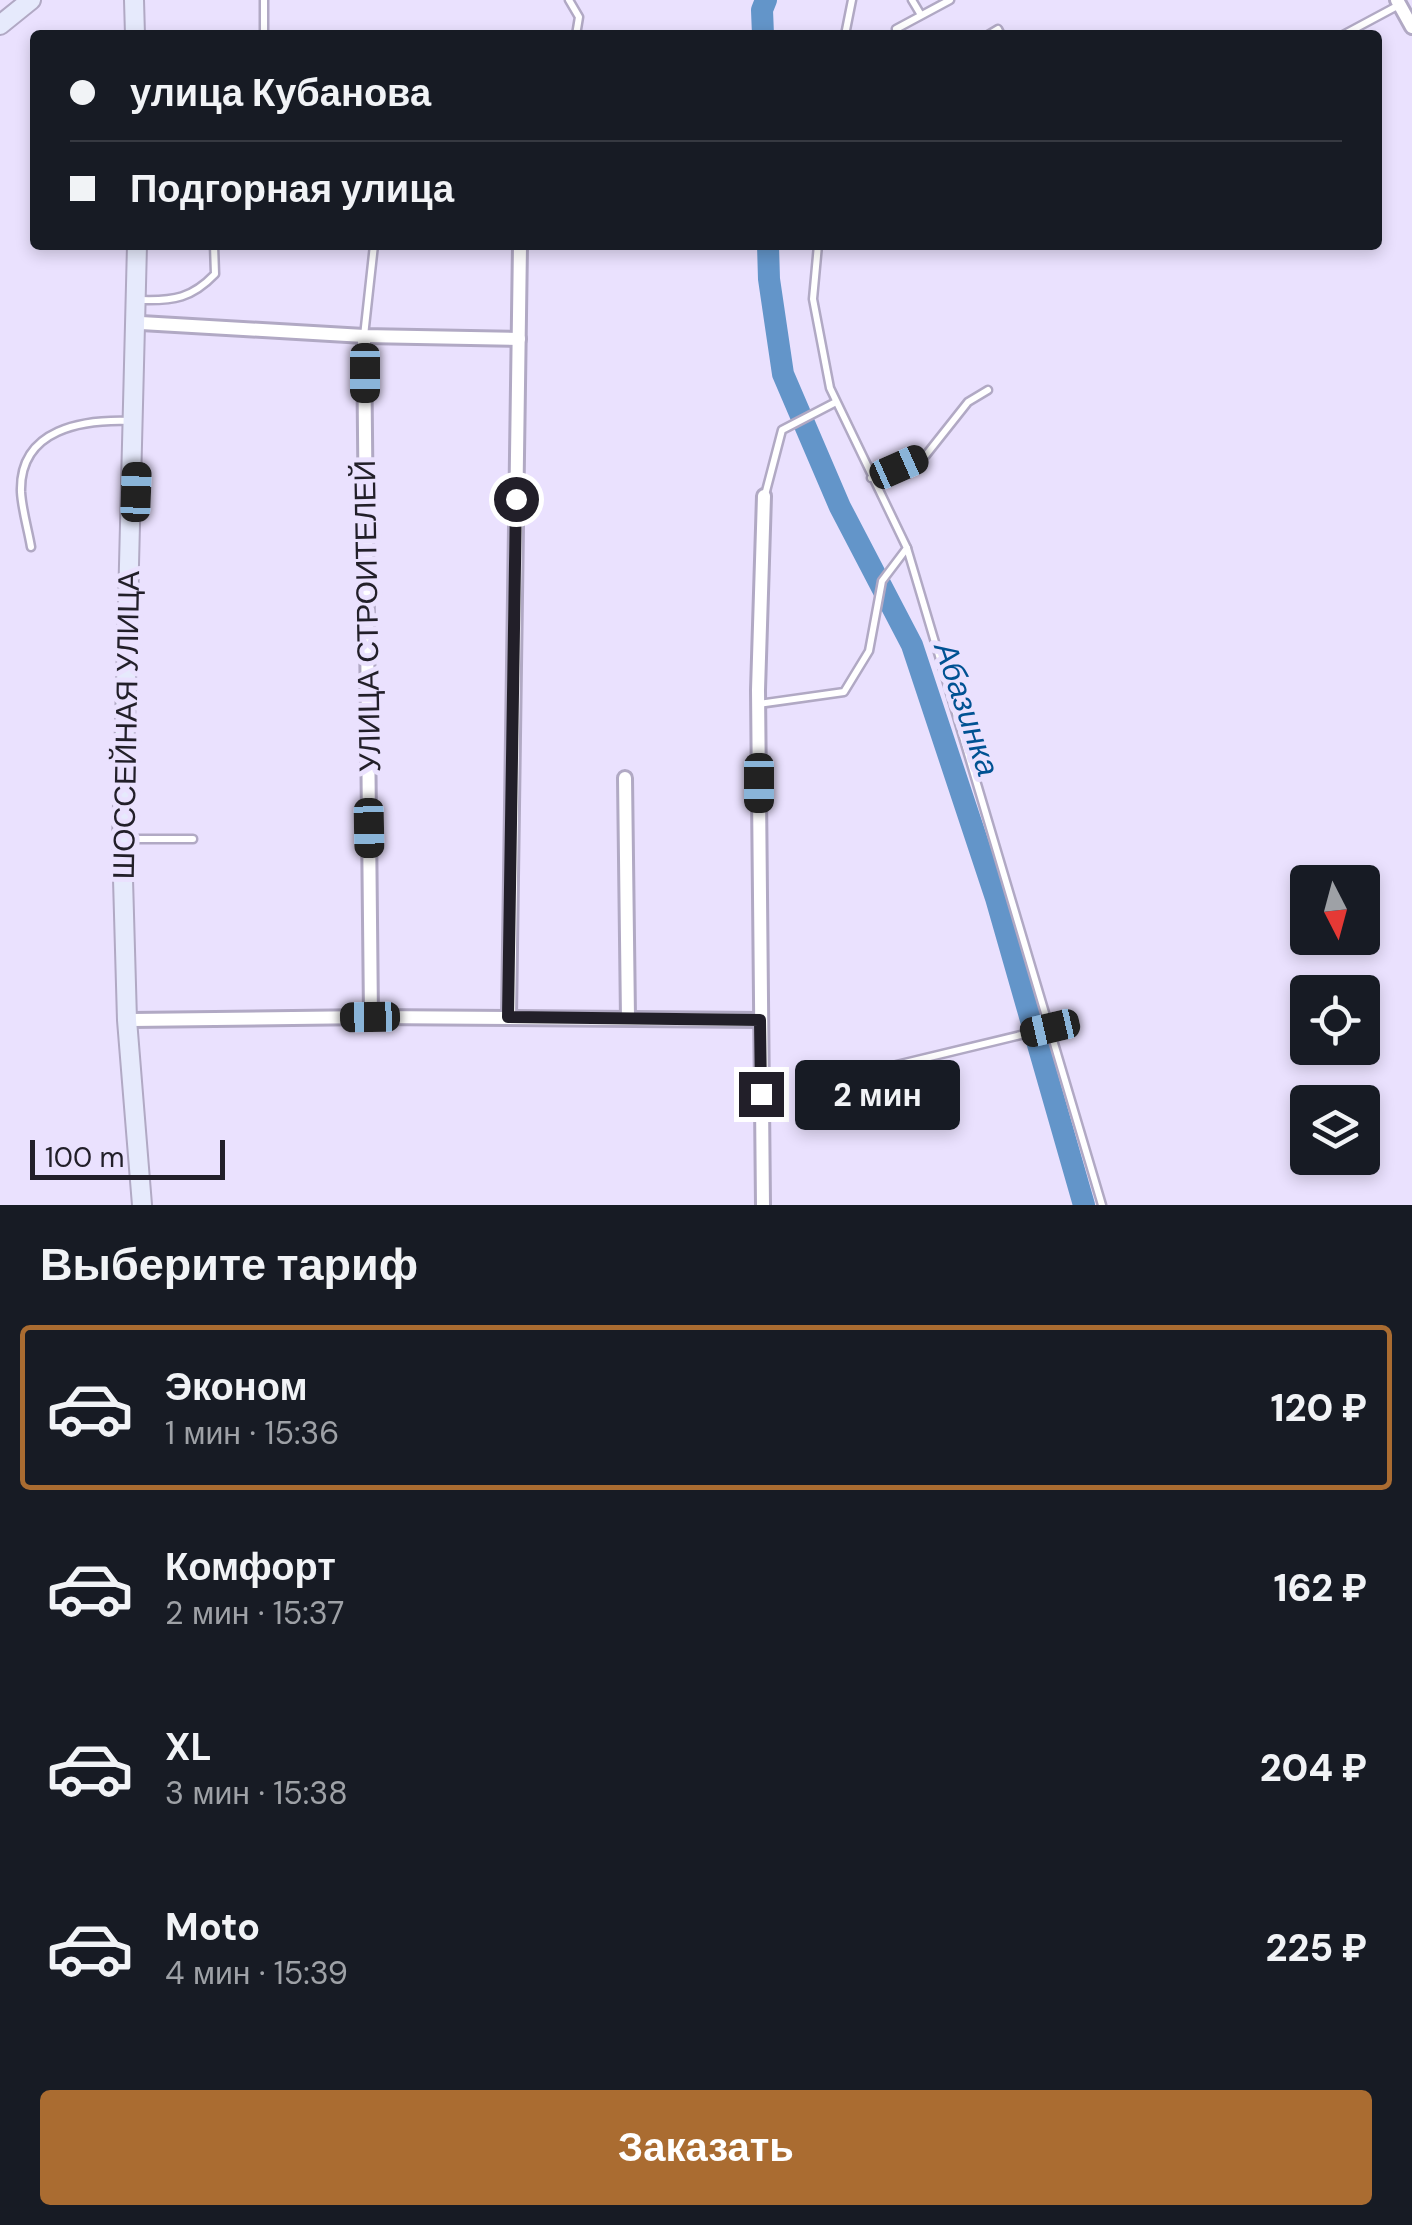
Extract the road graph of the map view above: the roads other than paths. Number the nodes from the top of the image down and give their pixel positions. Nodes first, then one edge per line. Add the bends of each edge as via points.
1 (32, 0) edge
2 (137, 0) edge
3 (264, 0) edge
4 (569, 0) edge
5 (852, 0) edge
6 (912, 0) edge
7 (950, 0) edge
8 (1399, 2) edge
9 (921, 15) junction
10 (0, 25) edge
11 (1412, 27) edge
12 (137, 30) edge
13 (264, 30) edge
14 (577, 30) edge
15 (846, 30) edge
16 (896, 30) dead end
17 (1351, 30) edge
18 (140, 250) edge
19 (140, 250) edge
20 (214, 250) edge
21 (373, 250) edge
22 (520, 250) edge
23 (818, 250) edge
24 (141, 300) junction
25 (139, 323) junction
26 (364, 336) junction
27 (519, 339) junction
28 (988, 390) dead end
29 (836, 402) junction
30 (134, 421) junction
31 (871, 478) junction
32 (764, 496) joint
33 (31, 546) dead end
34 (907, 548) junction
35 (759, 704) junction
36 (625, 778) dead end
37 (127, 839) junction
38 (193, 839) dead end
39 (370, 1017) junction
40 (508, 1017) junction
41 (628, 1018) junction
42 (132, 1020) junction
43 (760, 1020) junction
44 (1050, 1028) junction
45 (884, 1068) dead end
46 (144, 1205) edge
47 (763, 1205) edge
48 (1102, 1205) edge

1 - 10 main road
2 - 12 main road
3 - 13 lane
4 - 14 lane via 580,16
5 - 15 lane
6 - 9 lane
7 - 9 lane
8 - 11 street
8 - 17 lane
9 - 16 lane
18 - 24 main road, ШОССЕЙНАЯ УЛИЦА
19 - 25 main road, ШОССЕЙНАЯ УЛИЦА
20 - 24 lane via 214,274 198,292
21 - 26 lane
22 - 27 street
23 - 29 lane via 813,299
24 - 25 main road, ШОССЕЙНАЯ УЛИЦА
25 - 26 street
25 - 30 main road, ШОССЕЙНАЯ УЛИЦА
25 - 37 main road, ШОССЕЙНАЯ УЛИЦА
26 - 27 street
26 - 39 street, УЛИЦА СТРОИТЕЛЕЙ
27 - 40 street
28 - 31 lane via 968,402 926,455
29 - 31 lane
29 - 32 lane via 782,430
30 - 33 lane via 81,422 36,446 21,490
30 - 46 main road, ШОССЕЙНАЯ УЛИЦА via 122,844 126,1003
31 - 34 lane
32 - 35 street
34 - 35 lane via 882,581 868,651 844,692
34 - 44 lane
35 - 43 street
36 - 41 street
37 - 38 lane
37 - 42 main road, ШОССЕЙНАЯ УЛИЦА
39 - 40 street
39 - 42 street
40 - 41 street
41 - 43 street
42 - 46 main road, ШОССЕЙНАЯ УЛИЦА
43 - 47 street
44 - 45 lane
44 - 48 lane

